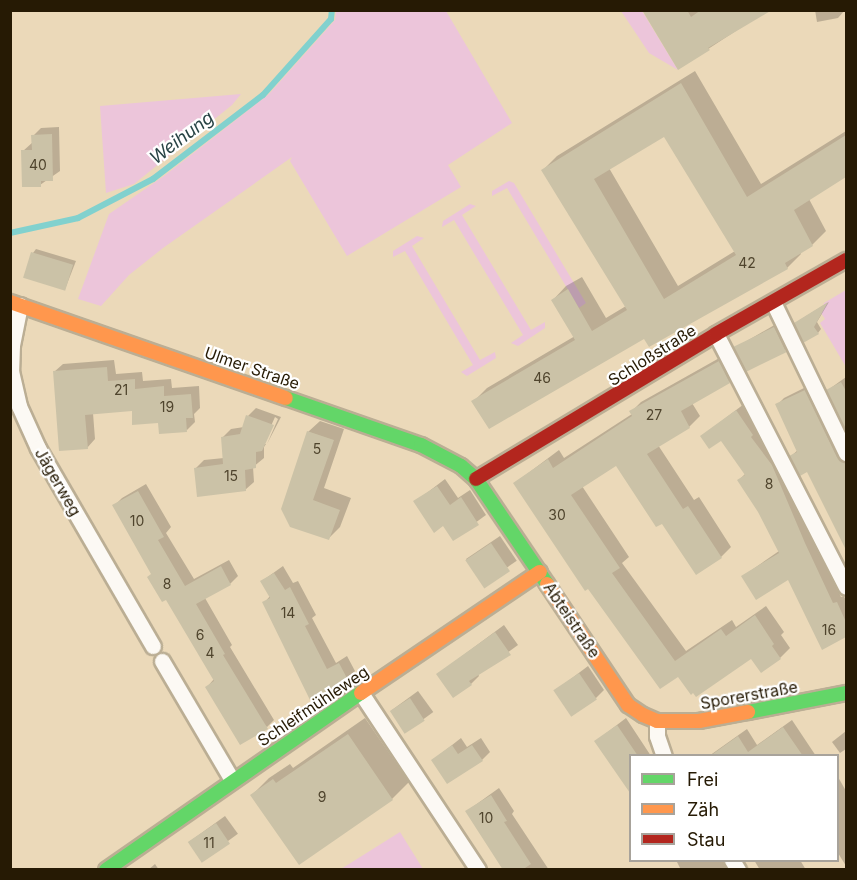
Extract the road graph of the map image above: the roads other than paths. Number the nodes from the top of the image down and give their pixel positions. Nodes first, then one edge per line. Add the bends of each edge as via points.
1 (846, 260) edge
2 (773, 302) junction
3 (15, 303) edge
4 (716, 334) junction
5 (846, 453) edge
6 (476, 479) junction
7 (540, 572) junction
8 (846, 587) edge
9 (153, 646) dead end
10 (162, 661) dead end
11 (361, 693) junction
12 (846, 693) edge
13 (657, 721) junction
14 (663, 754) edge
15 (232, 780) junction
16 (106, 870) edge
17 (478, 870) edge

1 - 2 main road, Schloßstraße
2 - 4 main road, Schloßstraße
2 - 5 street
3 - 6 main road, Ulmer Straße via 421,445 461,466
3 - 9 street, Jägerweg via 11,371 19,406 38,448
4 - 6 main road, Schloßstraße
4 - 8 street
6 - 7 main road, Abteistraße
7 - 11 main road, Schleifmühleweg
7 - 13 main road, Abteistraße via 628,705
10 - 15 street
11 - 15 main road, Schleifmühleweg
11 - 17 street
12 - 13 main road, Sporerstraße via 699,721
13 - 14 street
15 - 16 main road, Schleifmühleweg

